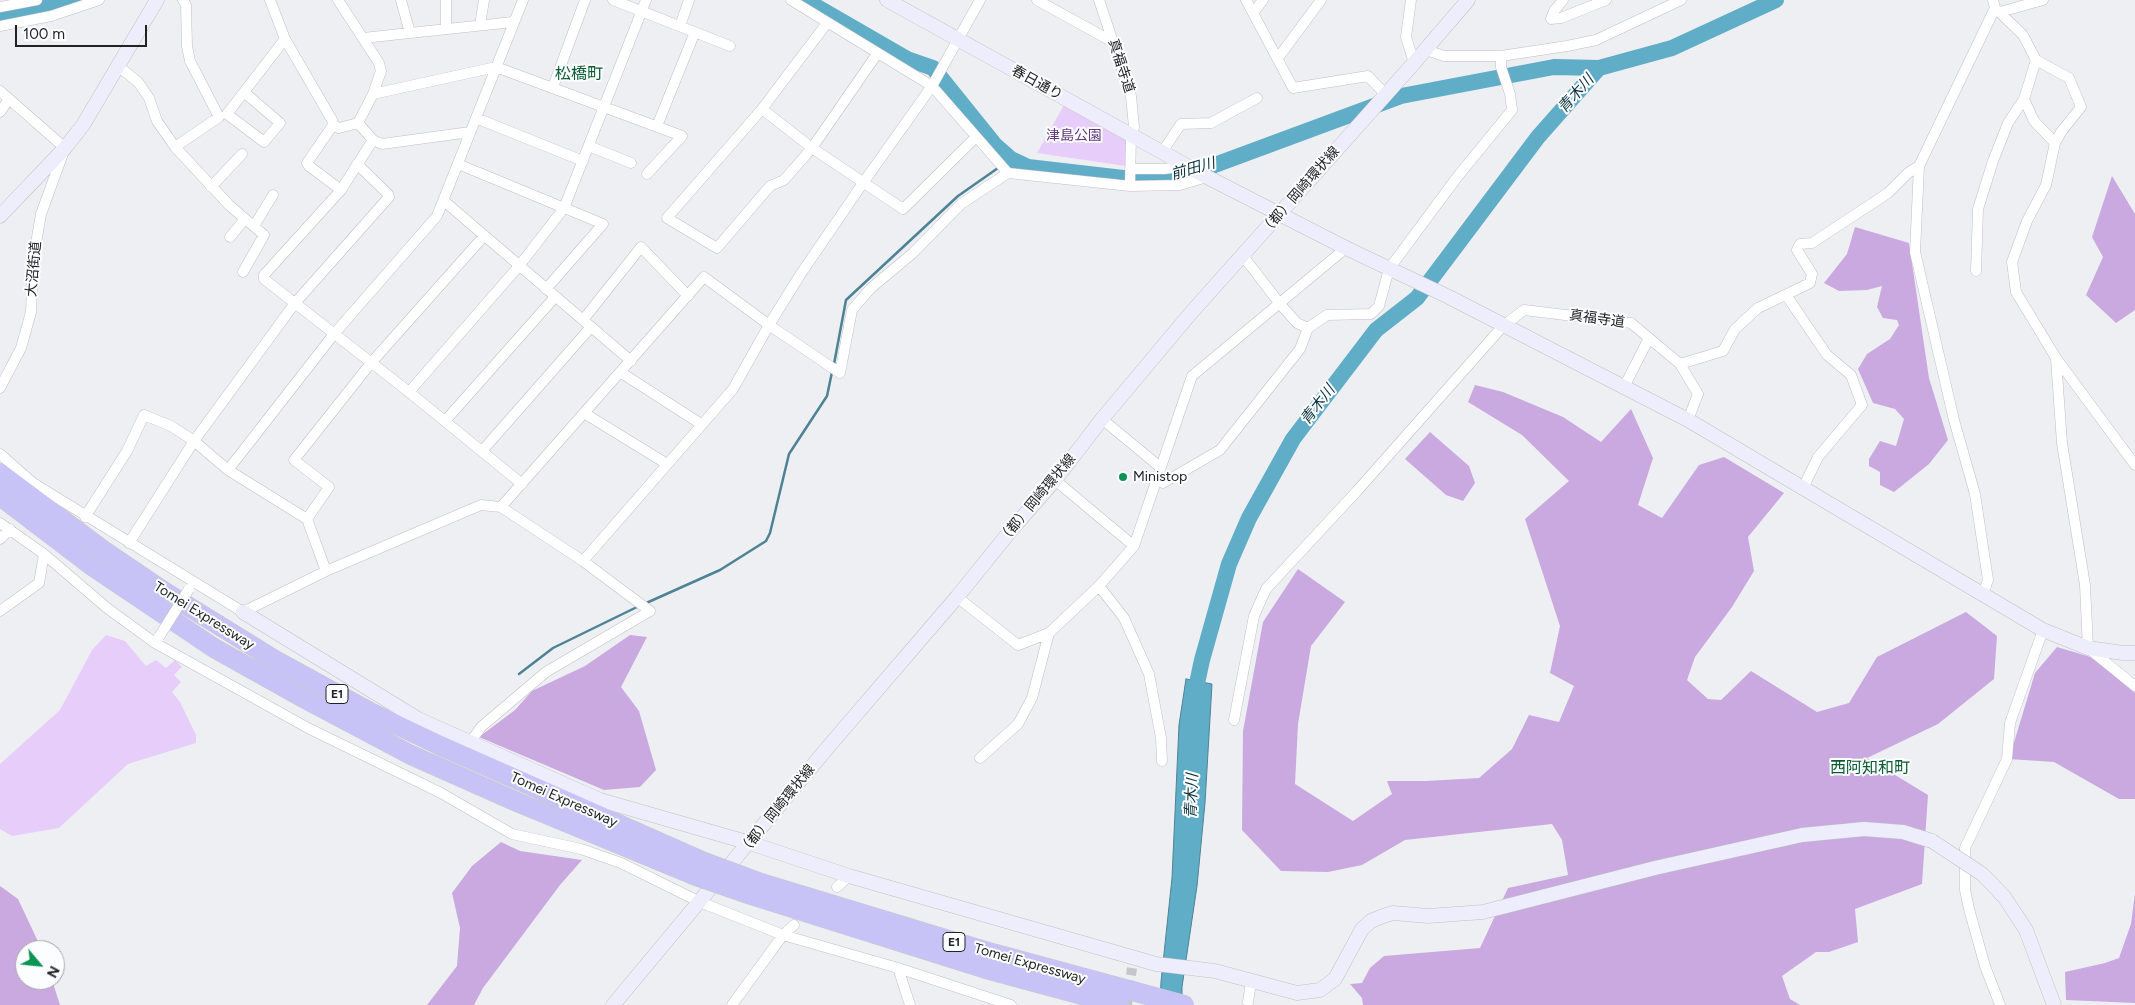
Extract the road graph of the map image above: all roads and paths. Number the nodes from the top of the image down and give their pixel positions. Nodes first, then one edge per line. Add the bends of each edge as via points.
1 (37, 0) edge
2 (99, 0) edge
3 (157, 0) edge
4 (183, 0) edge
5 (270, 0) edge
6 (338, 0) edge
7 (401, 0) edge
8 (446, 0) edge
9 (484, 0) edge
10 (523, 0) edge
11 (585, 0) edge
12 (613, 0) edge
13 (646, 0) edge
14 (689, 0) edge
15 (791, 0) edge
16 (887, 0) edge
17 (980, 0) edge
18 (1037, 0) edge
19 (1099, 0) edge
20 (1246, 0) edge
21 (1263, 0) edge
22 (1321, 0) edge
23 (1412, 0) edge
24 (1468, 0) edge
25 (1563, 0) edge
26 (1606, 0) edge
27 (1681, 0) edge
28 (2043, 0) edge
29 (24, 2) edge
30 (0, 7) edge
31 (1996, 7) edge
32 (642, 11) junction
33 (1253, 14) junction
34 (28, 20) junction
35 (513, 22) junction
36 (826, 23) junction
37 (480, 25) junction
38 (0, 26) edge
39 (680, 26) junction
40 (446, 28) junction
41 (695, 32) junction
42 (410, 34) junction
43 (363, 38) junction
44 (285, 39) junction
45 (958, 40) junction
46 (1113, 42) junction
47 (730, 46) dead end
48 (1426, 50) junction
49 (876, 54) junction
50 (1501, 56) junction
51 (1278, 58) junction
52 (2036, 60) junction
53 (1414, 63) junction
54 (118, 66) junction
55 (496, 67) junction
56 (553, 86) junction
57 (932, 86) junction
58 (0, 91) edge
59 (245, 93) junction
60 (373, 94) junction
61 (1386, 95) junction
62 (1257, 98) dead end
63 (9, 99) junction
64 (2024, 99) junction
65 (605, 106) junction
66 (762, 109) junction
67 (0, 112) edge
68 (476, 118) junction
69 (358, 123) junction
70 (333, 125) junction
71 (657, 126) junction
72 (470, 132) junction
73 (1131, 134) junction
74 (976, 137) junction
75 (373, 140) junction
76 (2055, 143) junction
77 (589, 146) junction
78 (175, 147) junction
79 (65, 148) junction
80 (812, 148) junction
81 (1162, 152) junction
82 (242, 154) dead end
83 (583, 161) junction
84 (631, 163) dead end
85 (357, 164) junction
86 (458, 164) junction
87 (1188, 166) junction
88 (1919, 166) junction
89 (1130, 169) junction
90 (1008, 173) junction
91 (647, 174) dead end
92 (1207, 177) junction
93 (863, 182) junction
94 (1130, 186) junction
95 (212, 187) junction
96 (340, 190) junction
97 (274, 195) dead end
98 (444, 201) junction
99 (564, 208) junction
100 (1280, 214) junction
101 (0, 216) edge
102 (245, 219) junction
103 (254, 226) junction
104 (484, 236) junction
105 (230, 237) dead end
106 (1346, 248) junction
107 (1243, 256) junction
108 (519, 266) junction
109 (1391, 269) junction
110 (243, 272) dead end
111 (1976, 272) dead end
112 (546, 289) junction
113 (1786, 295) junction
114 (688, 296) junction
115 (555, 297) junction
116 (295, 303) junction
117 (1280, 304) junction
118 (587, 324) junction
119 (769, 325) junction
120 (1503, 326) junction
121 (1308, 328) junction
122 (334, 334) junction
123 (1649, 338) junction
124 (2056, 358) junction
125 (631, 361) junction
126 (371, 363) junction
127 (1680, 364) junction
128 (620, 372) junction
129 (1624, 387) junction
130 (0, 388) edge
131 (409, 392) junction
132 (584, 413) junction
133 (1102, 419) junction
134 (1688, 420) junction
135 (445, 421) junction
136 (701, 424) junction
137 (194, 441) junction
138 (482, 452) junction
139 (0, 454) edge
140 (667, 464) junction
141 (2135, 464) edge
142 (1160, 467) junction
143 (228, 470) junction
144 (0, 473) edge
145 (1055, 480) junction
146 (1155, 481) junction
147 (522, 484) junction
148 (1804, 488) junction
149 (0, 496) edge
150 (501, 507) junction
151 (85, 517) junction
152 (307, 519) junction
153 (0, 523) edge
154 (10, 529) junction
155 (0, 538) edge
156 (129, 542) junction
157 (1134, 546) junction
158 (44, 554) junction
159 (583, 561) junction
160 (326, 571) junction
161 (192, 586) junction
162 (1100, 586) junction
163 (1983, 594) junction
164 (957, 597) junction
165 (0, 611) edge
166 (243, 612) junction
167 (2043, 630) junction
168 (1049, 633) junction
169 (157, 640) junction
170 (2088, 648) junction
171 (2135, 653) edge
172 (2135, 686) edge
173 (1234, 720) dead end
174 (468, 745) junction
175 (980, 758) dead end
176 (1162, 761) dead end
177 (750, 843) junction
178 (700, 869) junction
179 (849, 876) junction
180 (837, 887) dead end
181 (755, 888) junction
182 (700, 902) junction
183 (794, 925) dead end
184 (783, 935) junction
185 (898, 968) junction
186 (1251, 982) junction
187 (1248, 1002) dead end
188 (618, 1004) edge
189 (1006, 1004) edge
190 (732, 1005) edge
191 (910, 1005) edge
192 (1119, 1005) edge
193 (1184, 1005) edge
194 (2000, 1005) edge
195 (2054, 1005) edge

1 - 29 street
2 - 34 street
3 - 54 street
4 - 78 street via 190,61 219,117
5 - 44 street
6 - 43 street
7 - 42 street
8 - 40 street
9 - 37 street
10 - 35 street
11 - 56 street
12 - 32 street
13 - 32 street
14 - 39 street
15 - 36 street
16 - 45 street, 春日通り
17 - 45 street
18 - 46 street
19 - 46 street, 真福寺道
20 - 33 street
21 - 33 street
22 - 51 street
23 - 53 street via 1406,38
24 - 48 street, （都）岡崎環状線
25 - 26 street via 1551,19
27 - 50 street via 1596,40
28 - 31 street
29 - 30 street
29 - 34 street
31 - 52 street via 2023,35
31 - 88 street
32 - 39 street
32 - 65 street
33 - 51 street
34 - 38 street
35 - 37 street
35 - 55 street
36 - 49 street
36 - 66 street
37 - 40 street
39 - 41 street
40 - 42 street
41 - 47 street
41 - 71 street
42 - 43 street
43 - 60 street via 381,71
44 - 59 street
44 - 70 street
45 - 57 street
45 - 73 street, 春日通り
46 - 73 street, 真福寺道 via 1131,96 1134,127
48 - 50 street via 1444,56
48 - 53 street, （都）岡崎環状線
49 - 57 street
49 - 80 street
50 - 109 street via 1512,110 1458,176
51 - 61 street via 1293,88 1368,76
52 - 64 street
52 - 76 street via 2069,78 2081,107
53 - 61 street, （都）岡崎環状線
54 - 78 street via 138,82 150,98 157,121
54 - 79 street via 83,125
55 - 56 street
55 - 60 street
55 - 68 street
56 - 65 street
57 - 74 street
57 - 93 street
58 - 63 street
59 - 59 street via 227,114 264,142 280,123
60 - 69 street
61 - 100 street, （都）岡崎環状線
62 - 81 street via 1211,123 1181,124
63 - 67 street
63 - 79 street
64 - 76 street via 2034,121
64 - 111 street via 2008,124 1978,209
65 - 71 street
65 - 77 street
66 - 80 street
66 - 80 street via 667,218 717,248 770,186 784,180
68 - 72 street
68 - 83 street
69 - 70 street via 339,128
69 - 75 street
70 - 96 street via 307,163
71 - 91 street via 682,136
72 - 75 street via 382,144
72 - 86 street
73 - 81 street, 春日通り
73 - 89 street, 真福寺道
74 - 90 street
74 - 93 street via 903,208
75 - 85 street
76 - 124 street via 2046,185 2027,221 2012,262 2016,292
77 - 83 street
77 - 84 street
78 - 95 street
79 - 101 street
79 - 130 street, 大沼街道 via 41,214 33,261 31,312 21,348
80 - 93 street
81 - 87 street, 春日通り
82 - 95 street
83 - 99 street
85 - 96 street
85 - 116 street via 389,197
86 - 98 street
86 - 99 street
87 - 89 street
87 - 92 street, 春日通り
88 - 113 street via 1888,192 1812,243 1800,244 1797,250 1812,274 1810,283
88 - 163 street via 1915,252 1954,420 1975,494 1988,580
89 - 94 street, 真福寺道
90 - 94 street
90 - 119 street via 961,204 913,253 871,288 852,310 840,373
92 - 94 street via 1180,185
92 - 100 street
93 - 119 street
95 - 102 street
96 - 116 street via 264,275 264,279
97 - 103 street
98 - 104 street
98 - 122 street via 437,216
99 - 108 street
99 - 112 street via 603,224
100 - 106 street
100 - 107 street, （都）岡崎環状線
102 - 103 street
102 - 105 street
103 - 110 street via 264,235
104 - 108 street
104 - 126 street
106 - 109 street
106 - 117 street
107 - 117 street
107 - 133 street, （都）岡崎環状線
108 - 112 street
108 - 131 street
109 - 120 street
109 - 121 street via 1379,306 1371,314 1327,315
112 - 115 street
113 - 127 street via 1758,308 1735,329 1723,351
113 - 148 street via 1826,355 1851,375 1862,405 1818,457
114 - 118 street via 641,247
114 - 119 street via 704,277
114 - 125 street
115 - 118 street
115 - 135 street
116 - 122 street
116 - 137 street
117 - 121 street via 1297,323
117 - 142 street via 1192,376
118 - 125 street
118 - 138 street
119 - 136 street via 733,389
120 - 123 street, 真福寺道 via 1524,310 1631,323
120 - 129 street
120 - 173 street, 真福寺道 via 1266,588 1254,616
121 - 146 street via 1300,349 1220,450 1163,483
122 - 126 street
122 - 143 street
123 - 127 street, 真福寺道
123 - 129 street
124 - 141 street
124 - 170 street via 2062,443 2085,585
125 - 128 street
126 - 131 street
126 - 152 street via 294,460 329,487
127 - 134 street, 真福寺道 via 1698,394
128 - 132 street
128 - 136 street
129 - 134 street
131 - 135 street
132 - 140 street
132 - 147 street
133 - 142 street
133 - 145 street, （都）岡崎環状線
134 - 148 street
135 - 138 street
136 - 140 street
137 - 143 street
137 - 151 street via 144,415 127,450
137 - 156 street
138 - 147 street
139 - 151 street via 32,483
140 - 159 street
142 - 146 street
143 - 152 street
144 - 178 highway, Tomei Expressway / E1 via 134,571 283,664 439,746
145 - 157 street
145 - 164 street, （都）岡崎環状線
146 - 157 street
147 - 150 street
148 - 163 street
149 - 178 highway, Tomei Expressway / E1 via 92,566 214,648 308,700 412,754 517,802
150 - 159 street
150 - 160 street via 481,505
151 - 156 street
152 - 160 street
153 - 154 street
154 - 155 street
154 - 158 street
156 - 161 street
157 - 162 street
158 - 165 street via 40,583
158 - 169 street via 106,608
159 - 174 street via 650,611 546,672 481,726
160 - 166 street
161 - 166 street
161 - 169 street, bridge
162 - 168 street
162 - 176 street via 1124,618 1149,674
163 - 167 street
164 - 168 street via 1018,645
164 - 177 street, （都）岡崎環状線
166 - 174 street via 418,720
167 - 170 street
167 - 194 street via 2010,723 2007,758 1965,848 1968,909
168 - 175 street via 1032,698 1018,724
169 - 182 street via 308,728 443,789 512,834 581,849 621,863
170 - 171 street
170 - 172 street
174 - 177 street via 600,800
177 - 179 street
177 - 182 street, （都）岡崎環状線
178 - 181 highway, Tomei Expressway / E1, bridge
179 - 180 street
179 - 186 street via 1136,963 1214,971
181 - 192 highway, Tomei Expressway / E1 via 986,969
181 - 193 highway, Tomei Expressway / E1
182 - 184 street
182 - 188 street, （都）岡崎環状線
183 - 184 street
184 - 185 street
184 - 190 street
185 - 189 street
185 - 191 street
186 - 187 street
186 - 195 street, bridge via 1297,993 1320,990 1335,979 1362,930 1371,921 1394,913 1428,916 1483,912 1802,835 1864,829 1903,832 1932,841 1982,874 2005,898 2026,930

